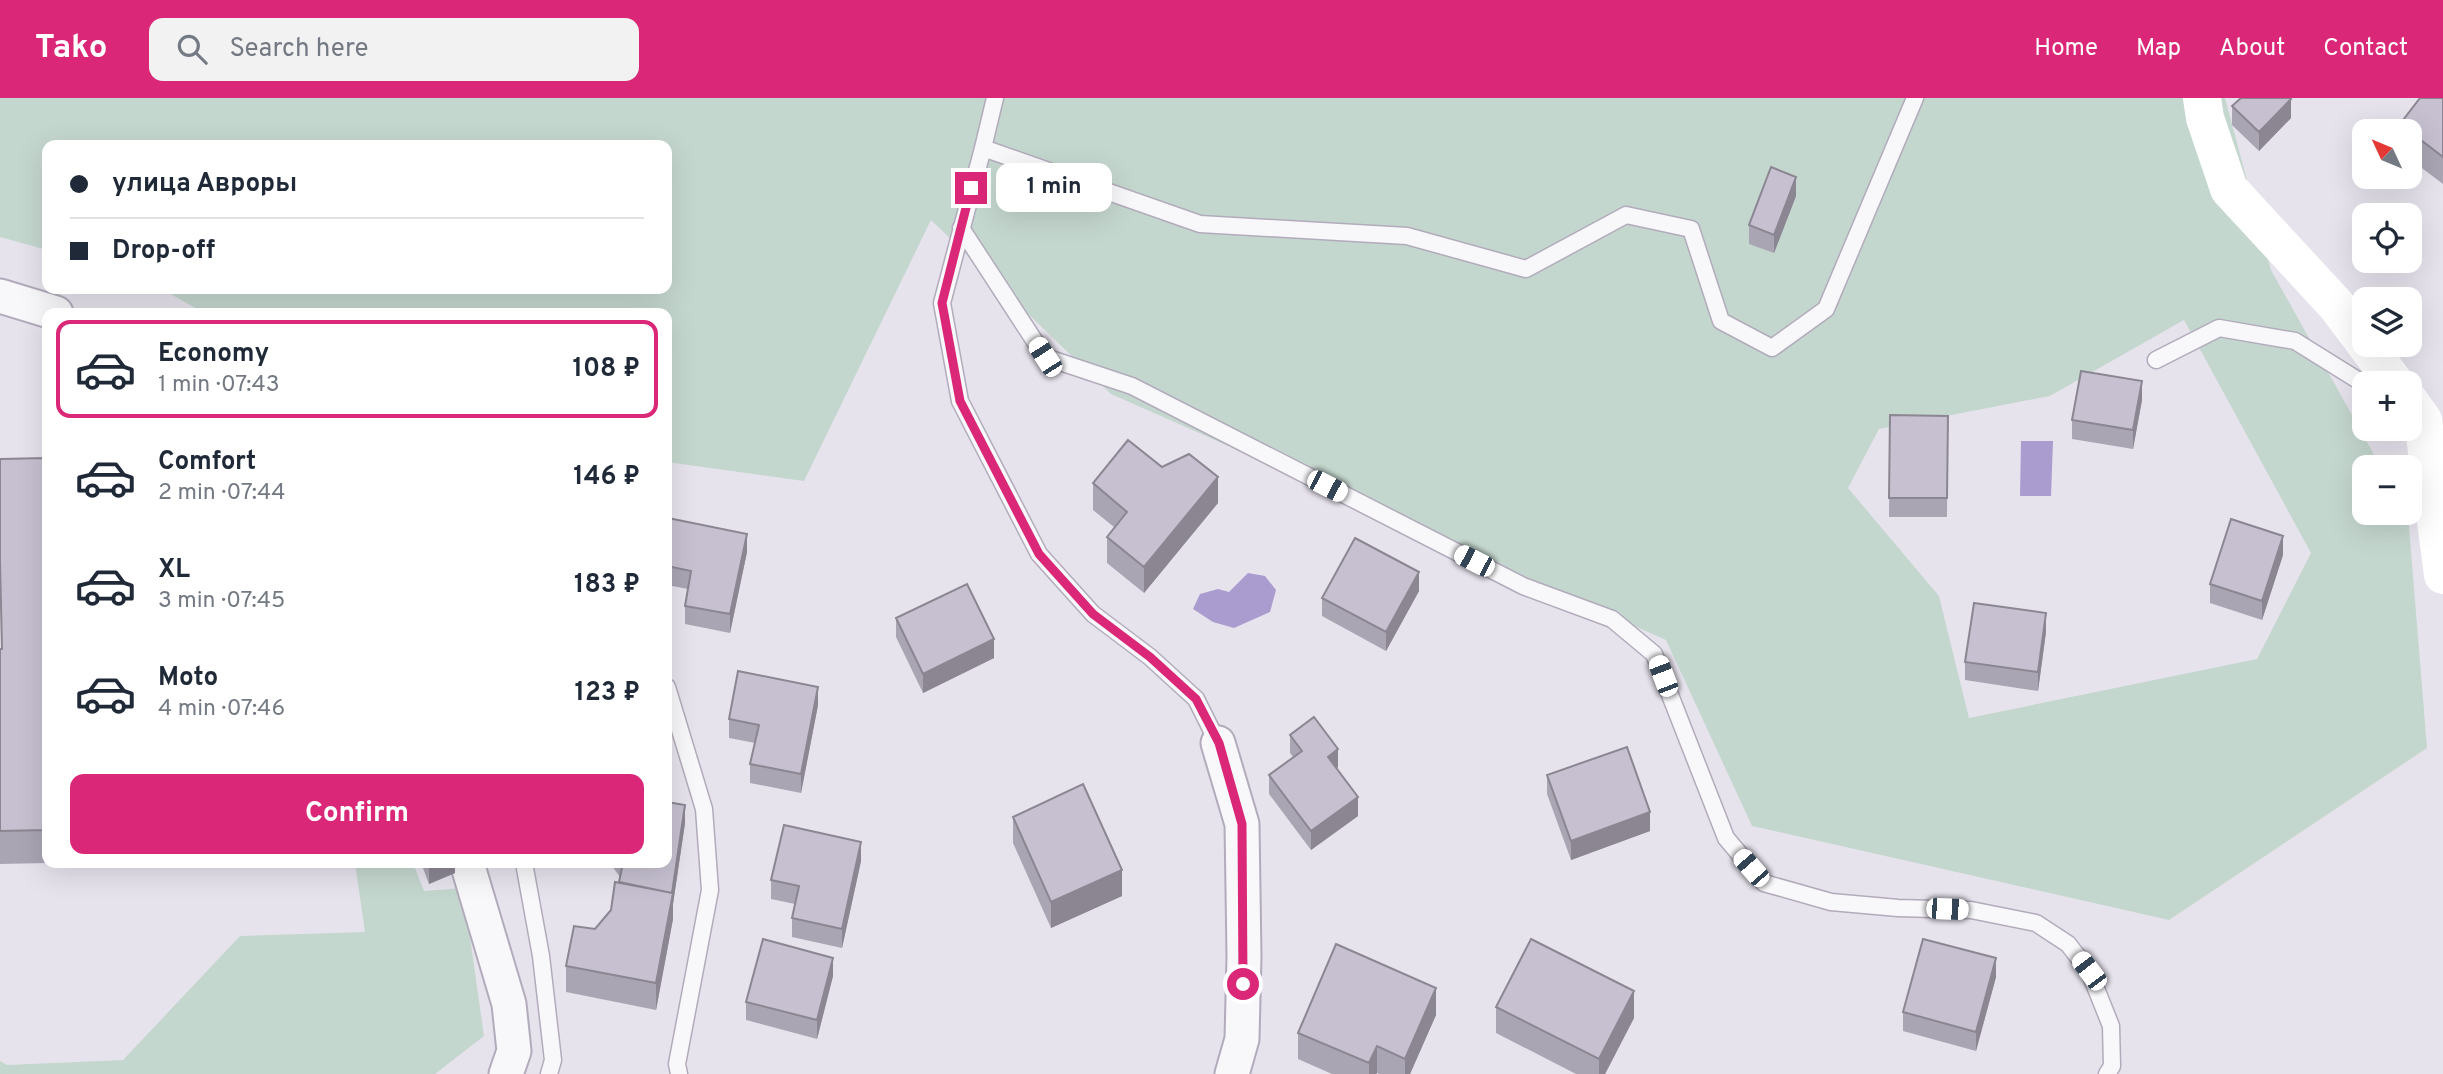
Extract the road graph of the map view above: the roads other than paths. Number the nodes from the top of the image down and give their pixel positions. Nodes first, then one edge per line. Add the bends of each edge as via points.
1 (995, 98) edge
2 (1915, 98) edge
3 (2202, 98) edge
4 (983, 148) junction
5 (961, 229) junction
6 (0, 296) edge
7 (42, 309) edge
8 (2352, 327) edge
9 (2375, 357) edge
10 (2156, 359) dead end
11 (2386, 371) edge
12 (2352, 377) edge
13 (2419, 441) edge
14 (2443, 575) edge
15 (672, 703) edge
16 (1219, 743) joint
17 (468, 868) edge
18 (525, 868) edge
19 (506, 1074) edge
20 (549, 1074) edge
21 (679, 1074) edge
22 (1233, 1074) edge
23 (2108, 1074) edge

1 - 4 lane
2 - 4 lane via 1826,309 1772,348 1721,321 1690,229 1626,215 1526,269 1408,236 1199,224
3 - 8 main road via 2229,189
4 - 5 lane
5 - 16 lane via 942,303 960,401 1039,554 1093,614 1196,699
5 - 23 lane via 1045,357 1132,386 1523,586 1612,619 1654,654 1726,838 1764,883 1831,902 1971,910 2036,923 2068,944 2089,971 2111,1026
6 - 7 street
9 - 11 main road
10 - 12 lane via 2219,328 2295,341
13 - 14 main road
15 - 21 lane via 704,808 710,890 677,1064
16 - 22 street via 1242,824 1242,1039
17 - 19 street via 509,1004 514,1051
18 - 20 lane via 541,956 553,1060

